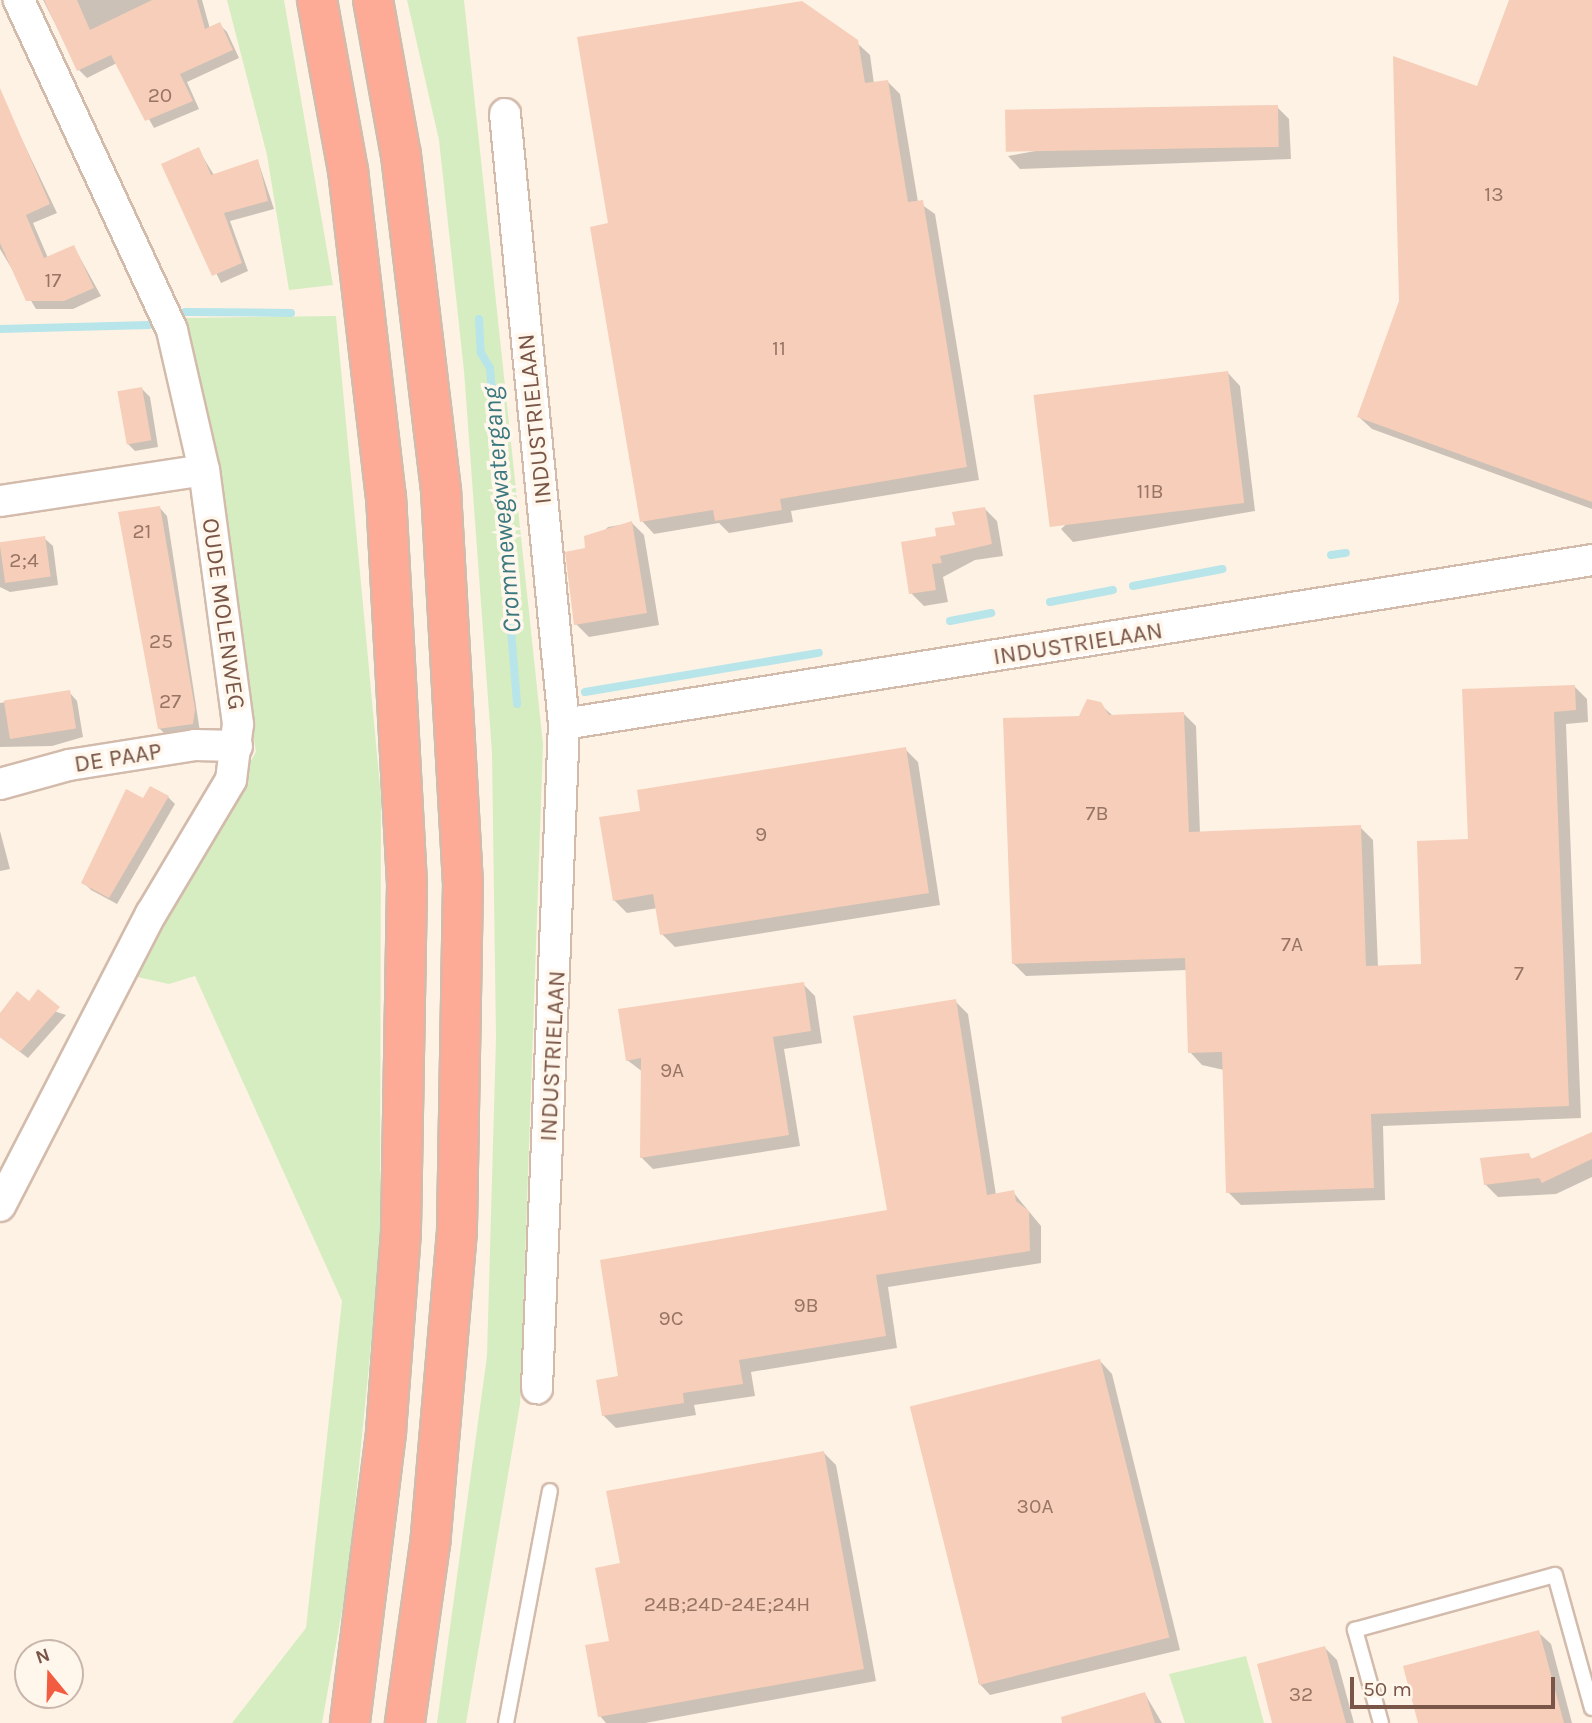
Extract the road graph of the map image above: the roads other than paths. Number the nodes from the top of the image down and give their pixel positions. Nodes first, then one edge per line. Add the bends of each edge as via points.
1 (19, 0) edge
2 (317, 0) edge
3 (373, 0) edge
4 (505, 114) dead end
5 (204, 470) junction
6 (0, 501) edge
7 (1592, 560) edge
8 (564, 724) junction
9 (237, 746) junction
10 (0, 784) edge
11 (13, 1159) edge
12 (0, 1206) edge
13 (537, 1388) dead end
14 (550, 1491) dead end
15 (1592, 1708) edge
16 (350, 1723) edge
17 (405, 1723) edge
18 (506, 1723) edge
19 (1381, 1723) edge

1 - 5 street, OUDE MOLENWEG via 172,330
2 - 16 highway via 348,170 386,496 407,885 401,1232 386,1433
3 - 17 highway via 401,155 441,491 463,883 455,1257 430,1544
4 - 8 street, INDUSTRIELAAN
5 - 6 street
5 - 9 street, OUDE MOLENWEG
7 - 8 street, INDUSTRIELAAN
8 - 13 street, INDUSTRIELAAN
9 - 10 street, DE PAAP via 195,746 69,765
9 - 11 street, OUDE MOLENWEG via 231,779
11 - 12 street, OUDE MOLENWEG
14 - 18 lane
15 - 19 lane via 1555,1575 1355,1630

